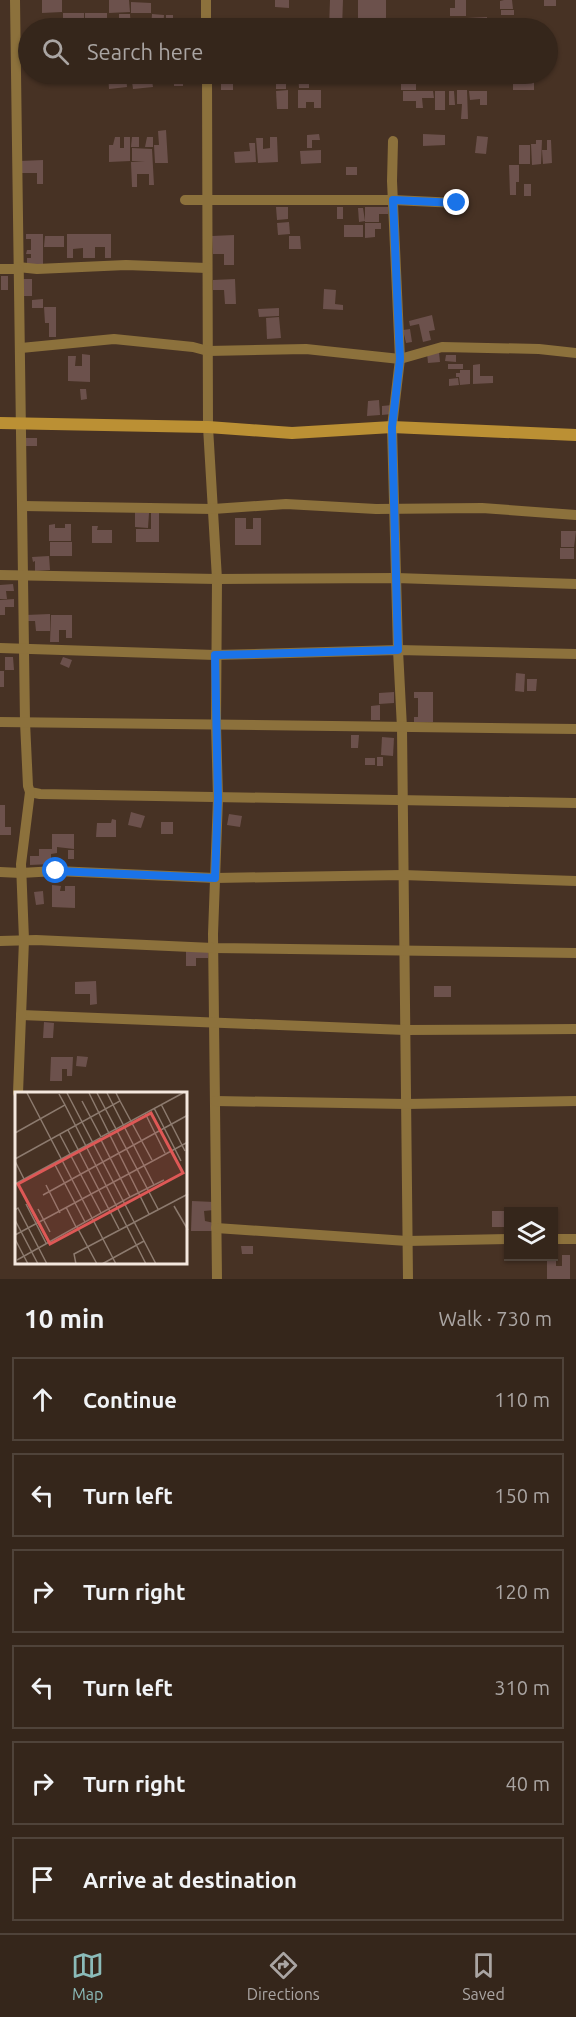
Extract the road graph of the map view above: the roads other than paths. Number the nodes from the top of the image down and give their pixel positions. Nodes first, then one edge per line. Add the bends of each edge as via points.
1 (15, 0) edge
2 (206, 0) edge
3 (206, 18) edge
4 (207, 84) edge
5 (393, 141) dead end
6 (184, 200) dead end
7 (207, 200) junction
8 (393, 200) junction
9 (457, 203) dead end
10 (207, 267) junction
11 (19, 268) junction
12 (0, 269) edge
13 (21, 348) junction
14 (208, 351) junction
15 (576, 353) edge
16 (400, 359) junction
17 (0, 423) edge
18 (22, 424) junction
19 (208, 427) junction
20 (392, 427) junction
21 (576, 435) edge
22 (24, 506) junction
23 (213, 509) junction
24 (394, 509) junction
25 (576, 515) edge
26 (0, 575) edge
27 (24, 575) junction
28 (396, 578) junction
29 (217, 579) junction
30 (576, 584) edge
31 (25, 647) junction
32 (0, 648) edge
33 (398, 650) junction
34 (576, 654) edge
35 (215, 655) junction
36 (0, 722) edge
37 (25, 722) junction
38 (216, 724) junction
39 (402, 728) junction
40 (576, 729) edge
41 (30, 792) junction
42 (218, 798) junction
43 (402, 799) junction
44 (576, 803) edge
45 (0, 872) edge
46 (21, 873) junction
47 (403, 875) junction
48 (215, 878) junction
49 (576, 881) edge
50 (24, 940) junction
51 (0, 941) edge
52 (213, 948) junction
53 (404, 949) junction
54 (576, 953) edge
55 (21, 1015) junction
56 (214, 1022) junction
57 (576, 1029) edge
58 (405, 1030) junction
59 (18, 1092) edge
60 (215, 1101) junction
61 (576, 1101) edge
62 (406, 1104) junction
63 (216, 1228) junction
64 (504, 1239) edge
65 (558, 1239) edge
66 (576, 1239) edge
67 (407, 1240) junction
68 (217, 1279) edge
69 (408, 1279) edge

1 - 11 street
2 - 3 street
4 - 7 street
5 - 8 street
6 - 7 street
7 - 8 street
7 - 10 street
8 - 9 street
8 - 16 street
10 - 11 street
10 - 14 street
11 - 12 street
11 - 13 street
13 - 14 street via 114,339
13 - 18 street
14 - 16 street via 306,349
14 - 19 street
15 - 16 street via 442,348
16 - 20 street
17 - 18 street
18 - 19 street
18 - 22 street
19 - 20 street via 292,433
19 - 23 street
20 - 21 street
20 - 24 street
22 - 23 street
22 - 27 street
23 - 24 street via 286,504
23 - 29 street
24 - 25 street via 482,508
24 - 28 street
26 - 27 street
27 - 29 street
27 - 31 street
28 - 29 street
28 - 30 street
28 - 33 street
29 - 35 street
31 - 32 street
31 - 35 street
31 - 37 street
33 - 34 street
33 - 35 street
33 - 39 street
35 - 38 street
36 - 37 street
37 - 38 street
37 - 41 street
38 - 39 street
38 - 42 street
39 - 40 street
39 - 43 street
41 - 42 street
41 - 46 street
42 - 43 street
42 - 48 street
43 - 44 street
43 - 47 street
45 - 46 street
46 - 48 street
46 - 50 street
47 - 48 street
47 - 49 street
47 - 53 street
48 - 52 street
50 - 51 street
50 - 52 street
50 - 55 street
52 - 53 street
52 - 56 street
53 - 54 street
53 - 58 street
55 - 56 street
55 - 59 street
56 - 58 street
56 - 60 street
57 - 58 street
58 - 62 street
60 - 62 street
60 - 63 street
61 - 62 street
62 - 67 street
63 - 67 street
63 - 68 street
64 - 67 street
65 - 66 street
67 - 69 street

